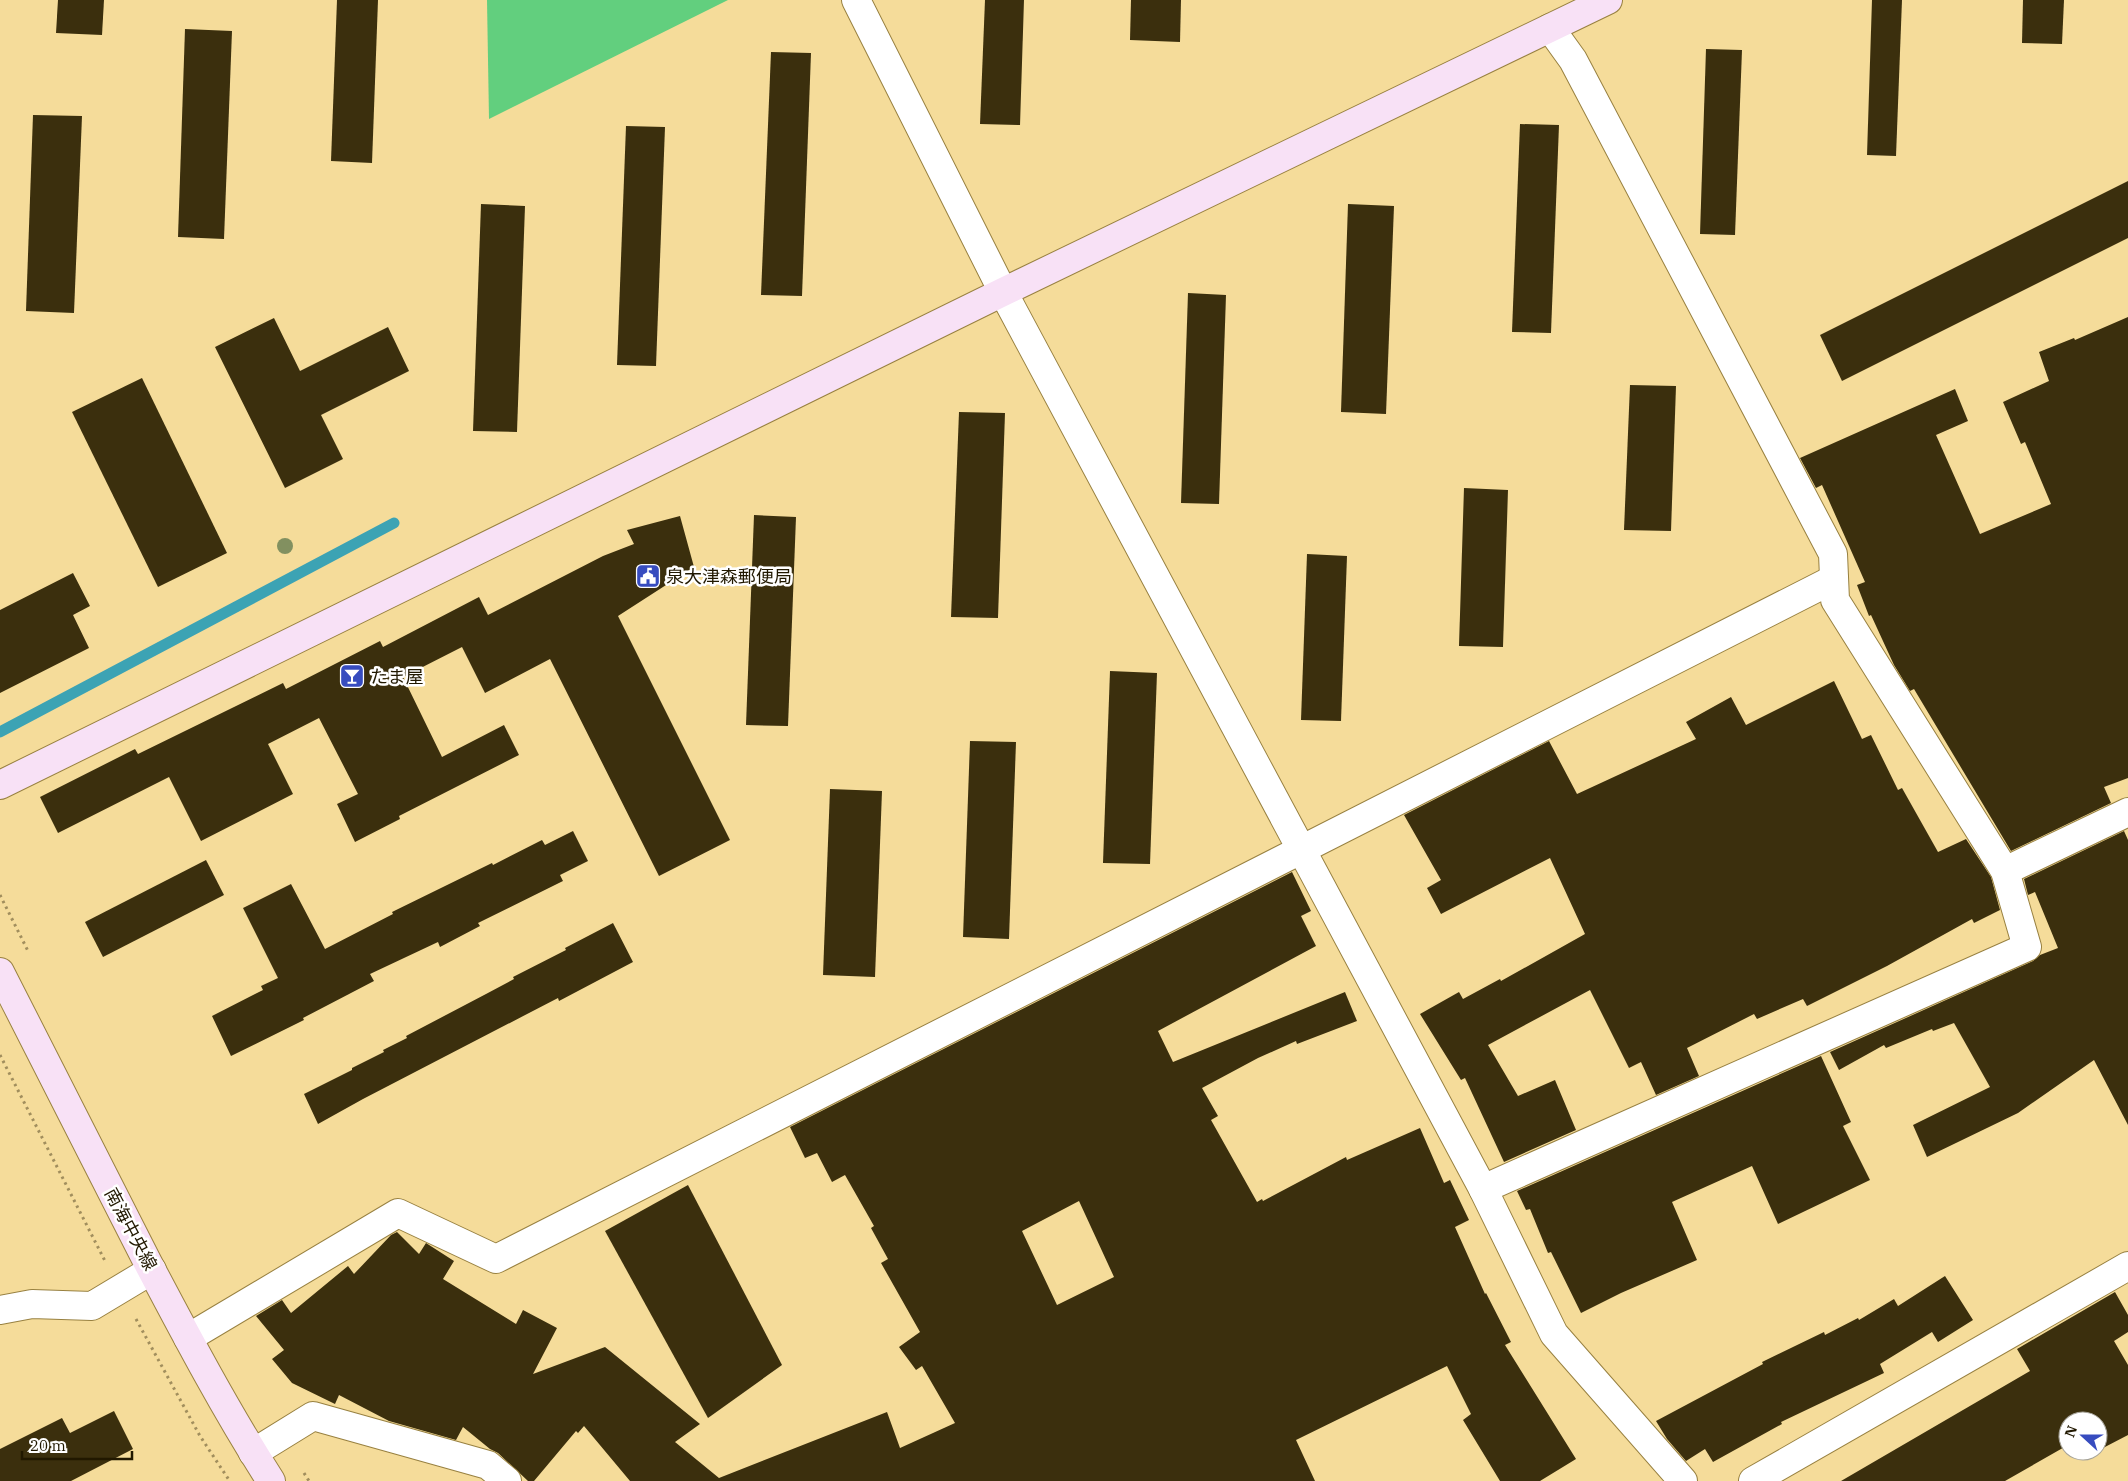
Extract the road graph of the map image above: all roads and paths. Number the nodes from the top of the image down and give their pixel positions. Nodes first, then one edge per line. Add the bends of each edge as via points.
1 (856, 0) edge
2 (1608, 0) edge
3 (1550, 28) junction
4 (1003, 292) junction
5 (1834, 579) junction
6 (0, 785) edge
7 (2128, 812) edge
8 (1302, 848) junction
9 (2005, 871) junction
10 (0, 972) edge
11 (1483, 1189) junction
12 (2127, 1268) edge
13 (152, 1270) junction
14 (0, 1310) edge
15 (188, 1338) junction
16 (253, 1453) junction
17 (271, 1481) edge
18 (507, 1481) edge
19 (1683, 1481) edge
20 (1753, 1481) edge

1 - 4 street
2 - 3 street
3 - 4 street
3 - 5 street via 1573,60 1833,554
4 - 6 street
4 - 8 street
5 - 8 street
5 - 9 street via 1835,600
7 - 9 street
8 - 11 street
8 - 15 street via 496,1259 398,1213
9 - 11 street via 2027,947
10 - 13 street, 南海中央線
11 - 19 street via 1554,1334
12 - 20 street
13 - 14 street via 92,1306 32,1304
13 - 15 street, 南海中央線
15 - 16 street, 南海中央線
16 - 17 street, 南海中央線
16 - 18 street via 313,1416 488,1465

